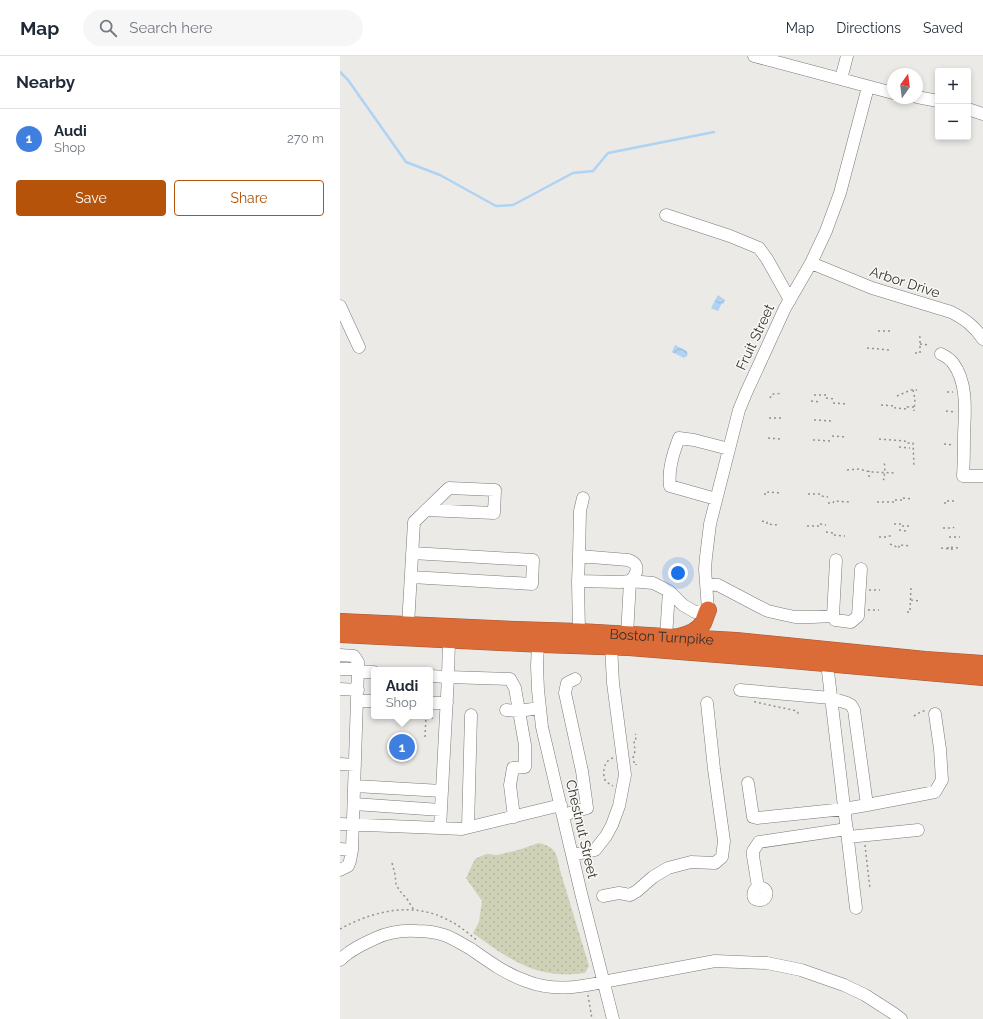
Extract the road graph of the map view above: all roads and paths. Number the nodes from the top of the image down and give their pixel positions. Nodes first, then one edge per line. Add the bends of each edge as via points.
1 (754, 56) edge
2 (847, 56) edge
3 (841, 79) junction
4 (868, 87) junction
5 (887, 92) edge
6 (923, 98) edge
7 (935, 100) edge
8 (971, 110) edge
9 (983, 114) edge
10 (666, 215) dead end
11 (811, 263) junction
12 (790, 300) junction
13 (340, 306) edge
14 (878, 331) dead end
15 (890, 331) dead end
16 (916, 337) dead end
17 (983, 340) edge
18 (920, 344) junction
19 (929, 345) dead end
20 (359, 348) dead end
21 (867, 348) dead end
22 (890, 350) dead end
23 (915, 353) dead end
24 (941, 354) dead end
25 (913, 390) junction
26 (917, 390) dead end
27 (782, 393) dead end
28 (814, 395) dead end
29 (897, 396) dead end
30 (770, 398) dead end
31 (834, 399) dead end
32 (811, 402) dead end
33 (820, 402) dead end
34 (834, 403) dead end
35 (848, 404) dead end
36 (881, 405) dead end
37 (914, 407) junction
38 (914, 411) dead end
39 (946, 411) dead end
40 (960, 412) dead end
41 (769, 418) dead end
42 (781, 418) dead end
43 (814, 420) dead end
44 (833, 421) dead end
45 (832, 436) dead end
46 (847, 437) dead end
47 (768, 438) dead end
48 (780, 439) dead end
49 (879, 439) dead end
50 (813, 440) dead end
51 (832, 441) dead end
52 (944, 444) dead end
53 (958, 445) dead end
54 (899, 447) dead end
55 (910, 448) dead end
56 (729, 449) junction
57 (884, 463) dead end
58 (914, 466) dead end
59 (848, 470) dead end
60 (869, 471) junction
61 (885, 472) junction
62 (896, 473) dead end
63 (983, 476) edge
64 (869, 478) dead end
65 (883, 480) dead end
66 (781, 493) dead end
67 (764, 494) dead end
68 (808, 494) dead end
69 (828, 497) dead end
70 (583, 498) dead end
71 (716, 499) junction
72 (912, 499) dead end
73 (849, 502) dead end
74 (877, 502) dead end
75 (828, 503) dead end
76 (955, 503) dead end
77 (945, 504) dead end
78 (426, 510) junction
79 (762, 521) dead end
80 (894, 524) dead end
81 (779, 525) dead end
82 (826, 525) dead end
83 (806, 526) dead end
84 (912, 526) dead end
85 (954, 527) dead end
86 (943, 528) dead end
87 (899, 530) dead end
88 (906, 531) dead end
89 (826, 532) dead end
90 (845, 536) dead end
91 (892, 536) dead end
92 (878, 537) dead end
93 (949, 537) dead end
94 (960, 537) dead end
95 (890, 544) dead end
96 (911, 546) dead end
97 (941, 548) dead end
98 (958, 548) dead end
99 (948, 549) junction
100 (952, 550) dead end
101 (412, 553) junction
102 (579, 556) junction
103 (836, 560) dead end
104 (861, 569) dead end
105 (411, 577) junction
106 (578, 580) junction
107 (630, 581) junction
108 (707, 584) junction
109 (912, 586) dead end
110 (669, 591) junction
111 (907, 592) dead end
112 (911, 592) junction
113 (911, 600) junction
114 (919, 601) dead end
115 (708, 610) junction
116 (907, 612) dead end
117 (833, 616) junction
118 (340, 622) edge
119 (408, 625) junction
120 (579, 632) junction
121 (340, 634) edge
122 (627, 635) junction
123 (672, 637) junction
124 (449, 639) junction
125 (736, 641) junction
126 (538, 644) junction
127 (611, 646) junction
128 (340, 655) edge
129 (827, 663) junction
130 (983, 664) edge
131 (340, 669) edge
132 (358, 669) junction
133 (371, 672) edge
134 (433, 676) edge
135 (448, 677) junction
136 (983, 677) edge
137 (575, 679) dead end
138 (340, 689) edge
139 (740, 690) dead end
140 (755, 691) junction
141 (358, 695) junction
142 (831, 698) junction
143 (371, 700) edge
144 (433, 703) edge
145 (447, 703) junction
146 (707, 703) dead end
147 (540, 708) junction
148 (506, 710) dead end
149 (519, 711) junction
150 (934, 714) dead end
151 (471, 715) dead end
152 (797, 716) dead end
153 (426, 719) edge
154 (636, 734) dead end
155 (425, 737) dead end
156 (622, 757) junction
157 (340, 764) edge
158 (355, 764) junction
159 (636, 765) dead end
160 (748, 783) dead end
161 (623, 785) junction
162 (355, 786) junction
163 (442, 791) junction
164 (354, 804) junction
165 (867, 805) junction
166 (844, 809) junction
167 (441, 810) junction
168 (562, 810) junction
169 (514, 817) junction
170 (340, 824) edge
171 (353, 824) junction
172 (468, 827) junction
173 (440, 828) junction
174 (918, 830) dead end
175 (847, 833) junction
176 (864, 836) junction
177 (340, 849) edge
178 (352, 850) junction
179 (573, 855) junction
180 (392, 862) dead end
181 (340, 870) edge
182 (758, 887) dead end
183 (870, 889) dead end
184 (603, 896) dead end
185 (856, 908) dead end
186 (414, 910) dead end
187 (340, 960) edge
188 (603, 982) junction
189 (587, 991) dead end
190 (592, 1019) edge
191 (612, 1019) edge
192 (902, 1019) edge

1 - 3 street
2 - 3 street
3 - 4 street
4 - 5 street
4 - 11 street, Fruit Street via 840,193
6 - 7 street
8 - 9 street
10 - 12 street via 759,248
11 - 12 street, Fruit Street
11 - 17 street, Arbor Drive via 872,288 951,312 977,331
12 - 56 street, Fruit Street via 739,410
13 - 20 street
14 - 15 path
16 - 18 path via 920,337
18 - 19 path
18 - 23 path via 920,353
21 - 22 path
24 - 63 street via 952,362 963,388 963,476
25 - 26 path
25 - 29 path
25 - 37 path
27 - 30 path via 772,394
28 - 31 path via 826,395 826,398
32 - 33 path
34 - 35 path
36 - 37 path via 907,409
37 - 38 path
39 - 40 path
41 - 42 path
43 - 44 path
45 - 46 path
47 - 48 path
49 - 58 path via 913,443
50 - 51 path
52 - 53 path
54 - 55 path
56 - 71 street, Fruit Street
56 - 71 street via 679,438 672,455 670,486
57 - 61 path
59 - 60 path
60 - 61 path
60 - 64 path
61 - 62 path
61 - 65 path
66 - 67 path
68 - 69 path
70 - 102 street via 580,511
71 - 108 street, Fruit Street via 706,557
72 - 74 path
73 - 75 path
76 - 77 path via 945,501
78 - 78 street via 449,488 495,490 494,514
78 - 101 street via 414,522
79 - 81 path
80 - 84 path
82 - 83 path
85 - 86 path
87 - 88 path
89 - 90 path
91 - 92 path
93 - 94 path
95 - 96 path via 899,548 899,545
97 - 99 path
98 - 99 path
99 - 100 path
101 - 105 street
101 - 105 street via 533,560 532,584
102 - 106 street
102 - 107 street via 628,560 636,566 635,575
103 - 117 street
104 - 117 street via 858,616 851,622 836,620
105 - 119 street
106 - 107 street
106 - 120 street
107 - 110 street via 654,583
107 - 122 street
108 - 115 street, Fruit Street
108 - 117 street via 718,585 768,611 795,617
109 - 112 path
110 - 115 street via 683,605 695,612
110 - 123 street
111 - 112 path
112 - 113 path
113 - 114 path
113 - 116 path via 910,612
115 - 123 highway via 697,629 686,635
115 - 125 highway via 718,630
118 - 119 highway, Boston Turnpike
119 - 120 highway, Boston Turnpike
120 - 122 highway, Boston Turnpike
121 - 124 highway, Boston Turnpike
122 - 123 highway, Boston Turnpike
123 - 125 highway, Boston Turnpike
124 - 126 highway, Boston Turnpike
124 - 135 street
125 - 130 highway, Boston Turnpike
126 - 127 highway, Boston Turnpike
126 - 147 street, Chestnut Street
127 - 129 highway, Boston Turnpike
127 - 156 street
128 - 132 street via 354,656 358,662
129 - 136 highway, Boston Turnpike
129 - 142 street
131 - 132 street
132 - 133 street
132 - 141 street
134 - 135 street
135 - 145 street
135 - 149 street via 510,679 515,688
137 - 168 street via 567,683 565,693 582,771 587,808
138 - 141 street
139 - 140 street
140 - 142 street
140 - 152 path via 754,702 797,710
141 - 143 street
141 - 158 street
142 - 165 street via 851,705 854,710
142 - 166 street
144 - 145 street
145 - 163 street
146 - 184 street via 724,841 722,857 716,863 691,862 668,868 630,895 619,893
147 - 149 street
147 - 168 street, Chestnut Street via 542,727
148 - 149 street
149 - 169 street via 525,745 525,767 513,768 510,785
150 - 165 street via 942,780 935,792
151 - 172 street
153 - 155 path
154 - 159 path via 633,762 636,762
156 - 161 street via 625,775
156 - 161 path via 610,758 604,768 605,780 608,783 615,786
157 - 158 street
158 - 162 street
160 - 166 street via 753,817
161 - 179 street via 612,825 599,845 595,850
162 - 163 street
162 - 164 street
163 - 167 street
164 - 167 street
164 - 171 street
165 - 166 street
166 - 175 street
167 - 173 street
168 - 169 street
168 - 179 street, Chestnut Street
169 - 172 street
170 - 171 street
171 - 173 street
171 - 178 street
172 - 173 street
174 - 176 street
175 - 176 street
175 - 182 street via 759,842 753,851
175 - 185 street
176 - 183 path
177 - 178 street
178 - 181 street via 348,866
179 - 188 street, Chestnut Street
180 - 186 path via 396,884
187 - 188 street via 355,948 380,936 397,931 430,931 460,942 510,975 537,985 566,988
188 - 191 street, Chestnut Street
188 - 192 street via 715,961 767,963 801,970 844,985
189 - 190 path

